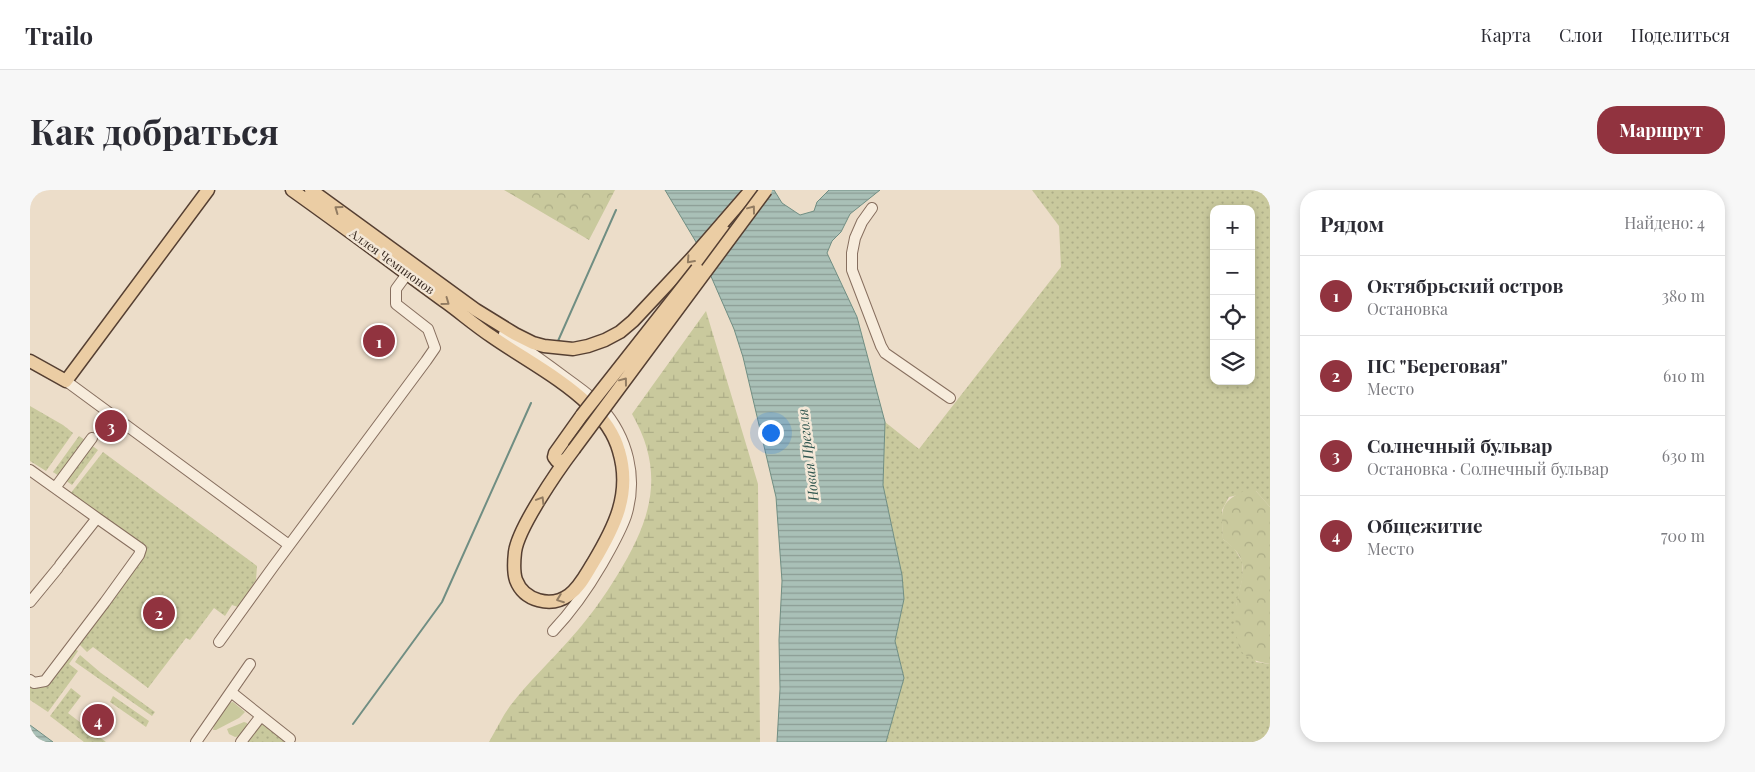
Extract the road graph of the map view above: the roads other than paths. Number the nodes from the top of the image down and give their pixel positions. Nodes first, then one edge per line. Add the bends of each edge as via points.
1 (208, 190) edge
2 (292, 190) edge
3 (311, 190) edge
4 (766, 190) edge
5 (748, 194) edge
6 (872, 208) dead end
7 (407, 274) junction
8 (476, 310) junction
9 (30, 361) edge
10 (66, 381) junction
11 (950, 398) dead end
12 (92, 438) dead end
13 (568, 449) junction
14 (30, 470) edge
15 (55, 488) junction
16 (97, 518) junction
17 (289, 545) junction
18 (30, 602) edge
19 (552, 631) dead end
20 (219, 642) dead end
21 (250, 664) dead end
22 (30, 680) edge
23 (231, 692) junction
24 (261, 716) junction
25 (290, 739) dead end
26 (196, 742) edge
27 (241, 742) edge

1 - 10 main road
2 - 7 main road, Аллея Чемпионов
8 -> 3 main road, Аллея Чемпионов
13 -> 4 main road, bridge
5 -> 8 main road, Аллея Чемпионов via 655,298 627,326 605,340 573,349 533,343
5 - 13 main road, bridge via 735,217
6 - 11 street via 855,238 852,270 881,346 885,353
7 -> 13 main road, Аллея Чемпионов via 588,403 605,422 620,453 624,492 605,544 571,593 559,600 542,602 526,594 517,582 514,569 517,542
7 - 17 street via 396,290 396,304 428,329 435,348
8 - 19 street via 593,398 615,424 627,452 631,486 624,522 585,592
9 - 10 main road
10 - 17 street
12 - 15 street
14 - 15 street
15 - 16 street
16 - 18 street
16 - 22 street via 141,549 139,555 44,681 34,684
17 - 20 street
21 - 23 street
23 - 24 street
23 - 26 street
24 - 25 street
24 - 27 street

